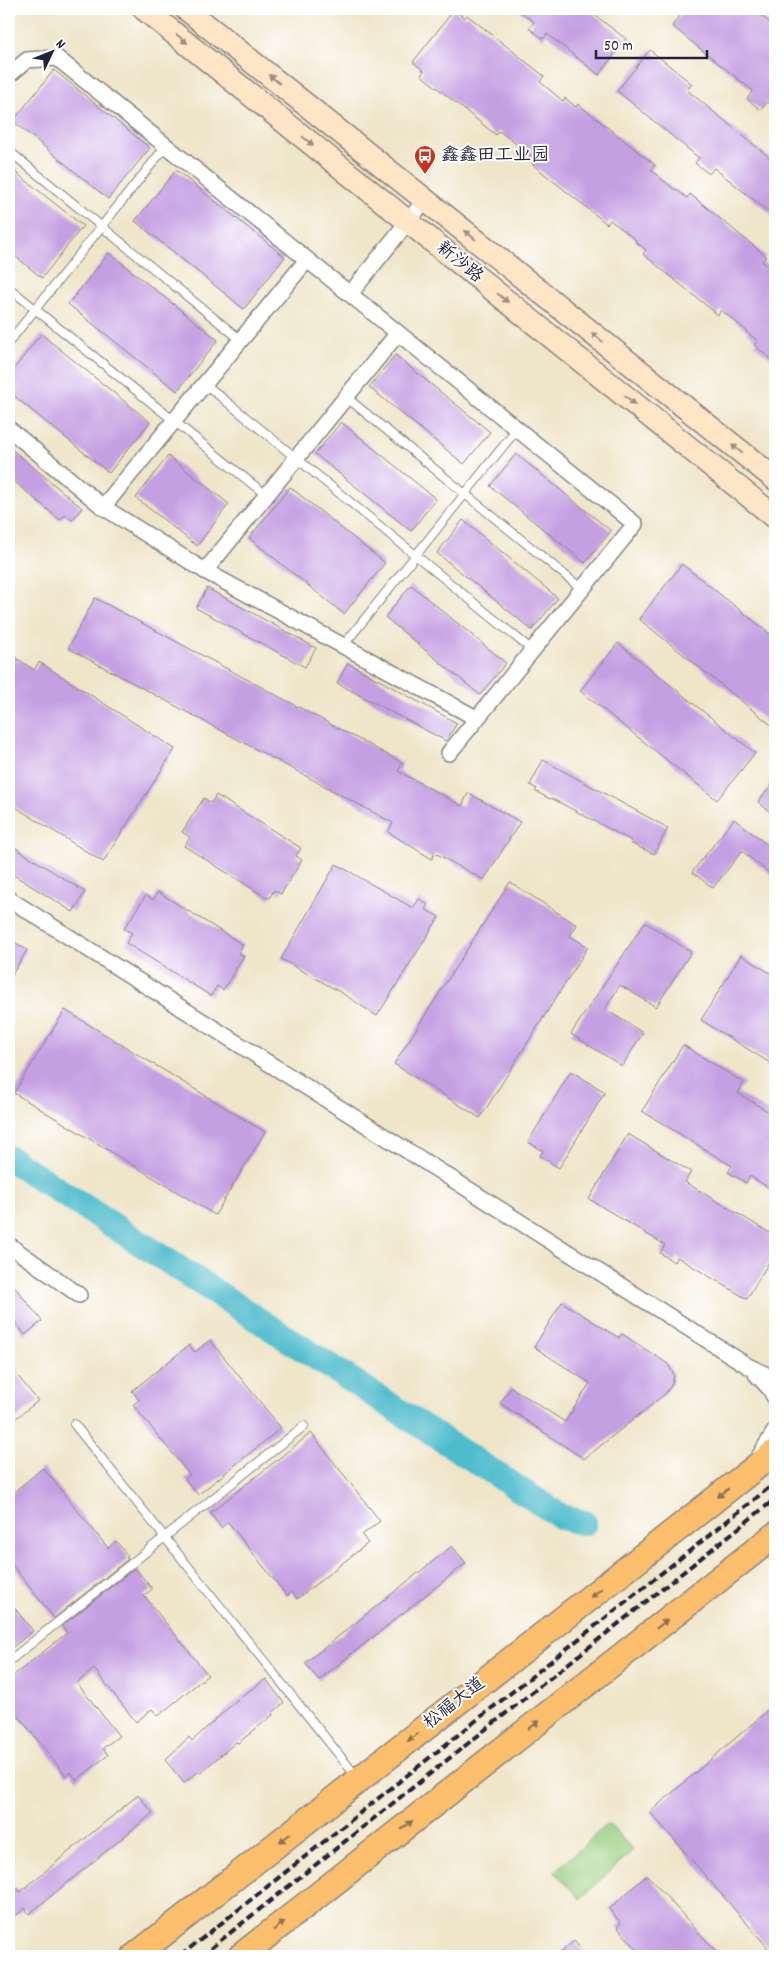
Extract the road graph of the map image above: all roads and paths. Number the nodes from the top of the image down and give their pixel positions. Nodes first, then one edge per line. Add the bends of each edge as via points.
1 (144, 9) edge
2 (186, 9) edge
3 (9, 75) edge
4 (166, 146) junction
5 (9, 151) edge
6 (425, 200) junction
7 (408, 222) junction
8 (102, 226) junction
9 (307, 260) junction
10 (9, 288) edge
11 (350, 294) junction
12 (35, 309) junction
13 (398, 333) junction
14 (241, 340) junction
15 (9, 342) edge
16 (205, 384) junction
17 (346, 396) junction
18 (174, 421) junction
19 (9, 429) edge
20 (517, 429) junction
21 (296, 458) junction
22 (775, 479) edge
23 (465, 494) junction
24 (266, 496) junction
25 (103, 507) junction
26 (775, 517) edge
27 (415, 556) junction
28 (205, 570) junction
29 (582, 589) junction
30 (343, 646) junction
31 (532, 650) junction
32 (476, 718) junction
33 (449, 753) dead end
34 (9, 899) edge
35 (9, 1245) edge
36 (79, 1295) dead end
37 (748, 1366) junction
38 (775, 1379) edge
39 (775, 1398) edge
40 (74, 1424) dead end
41 (304, 1426) dead end
42 (775, 1431) edge
43 (775, 1452) edge
44 (748, 1474) junction
45 (775, 1535) edge
46 (164, 1537) junction
47 (775, 1551) edge
48 (741, 1562) junction
49 (9, 1661) edge
50 (359, 1780) junction
51 (136, 1956) edge
52 (241, 1956) edge

1 -> 7 main road, 新沙路
6 -> 2 main road, 新沙路
3 - 4 street via 27,60 57,58
4 - 8 lane
4 - 9 street
5 - 8 lane
6 - 7 street
22 -> 6 main road, 新沙路
7 - 11 street
7 -> 26 main road, 新沙路
8 - 12 lane
8 - 14 lane
9 - 11 street
9 - 14 street
10 - 12 lane
11 - 13 street
12 - 15 lane
12 - 18 lane
13 - 17 street
13 - 20 street
14 - 16 street
16 - 18 street
16 - 21 lane
17 - 21 street
17 - 23 lane
18 - 24 lane
18 - 25 street
19 - 25 street
20 - 23 lane
20 - 29 street via 635,524
21 - 24 street
21 - 27 lane
23 - 27 lane
23 - 29 lane
24 - 28 street
25 - 28 street
27 - 30 lane
27 - 31 lane
28 - 30 street
29 - 31 street
30 - 32 street
31 - 32 street
32 - 33 street
34 - 37 street
35 - 36 street
37 - 38 street
37 - 39 street
40 - 46 lane
41 - 46 lane
42 - 44 street
43 - 44 main road, 松福大道
44 -> 50 main road, 松福大道
45 - 48 main road
46 - 49 lane
46 - 50 lane
47 - 48 main road
52 -> 48 main road
50 -> 51 main road, 松福大道

